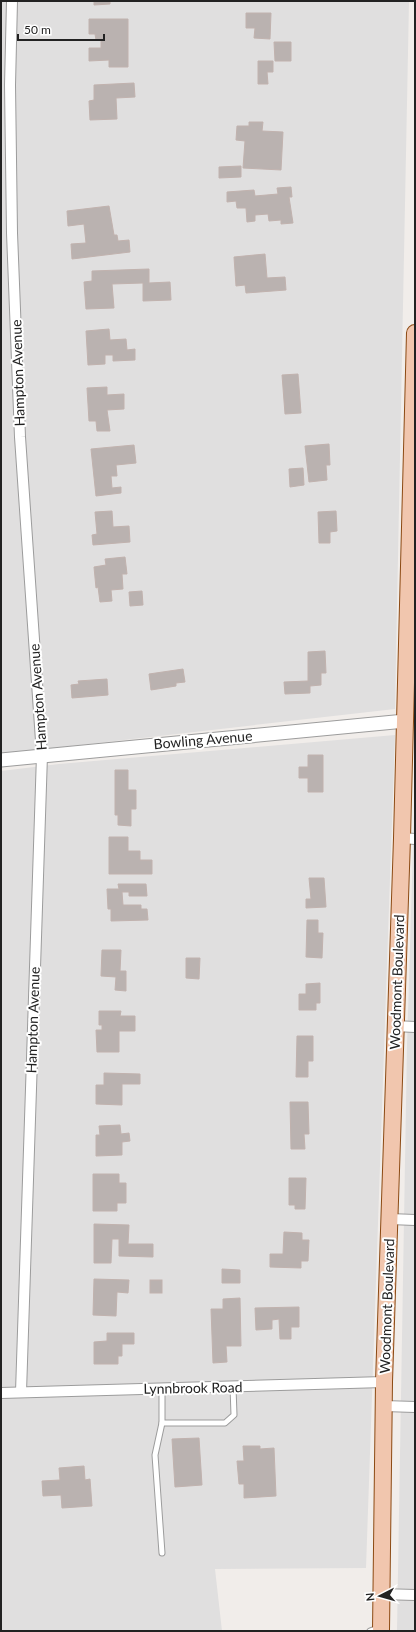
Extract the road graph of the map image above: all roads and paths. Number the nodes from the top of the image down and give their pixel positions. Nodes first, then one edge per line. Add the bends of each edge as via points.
1 (12, 1) edge
2 (415, 333) edge
3 (413, 458) edge
4 (405, 721) junction
5 (42, 755) junction
6 (1, 760) edge
7 (409, 839) edge
8 (395, 1026) junction
9 (415, 1027) edge
10 (390, 1218) junction
11 (415, 1220) edge
12 (384, 1382) junction
13 (233, 1388) junction
14 (162, 1389) junction
15 (21, 1392) junction
16 (1, 1393) edge
17 (384, 1406) junction
18 (415, 1407) edge
19 (162, 1422) junction
20 (162, 1553) dead end
21 (381, 1594) junction
22 (415, 1595) edge
23 (377, 1630) edge

1 - 5 street, Hampton Avenue via 12,233 20,437
2 - 3 main road, Woodmont Boulevard
3 - 4 main road, Woodmont Boulevard
4 - 5 street, Bowling Avenue
4 - 7 main road, Woodmont Boulevard
5 - 6 street, Bowling Avenue
5 - 15 street, Hampton Avenue
7 - 8 main road, Woodmont Boulevard
8 - 9 street
8 - 10 main road, Woodmont Boulevard
10 - 11 street
10 - 12 main road, Woodmont Boulevard
12 - 13 street, Lynnbrook Road
12 - 17 main road, Woodmont Boulevard
13 - 14 street, Lynnbrook Road
13 - 19 lane via 234,1415 225,1423
14 - 15 street, Lynnbrook Road
14 - 19 lane
15 - 16 street, Lynnbrook Road
17 - 18 street
17 - 21 main road, Woodmont Boulevard
19 - 20 lane via 155,1455
21 - 22 street
21 - 23 main road, Woodmont Boulevard

